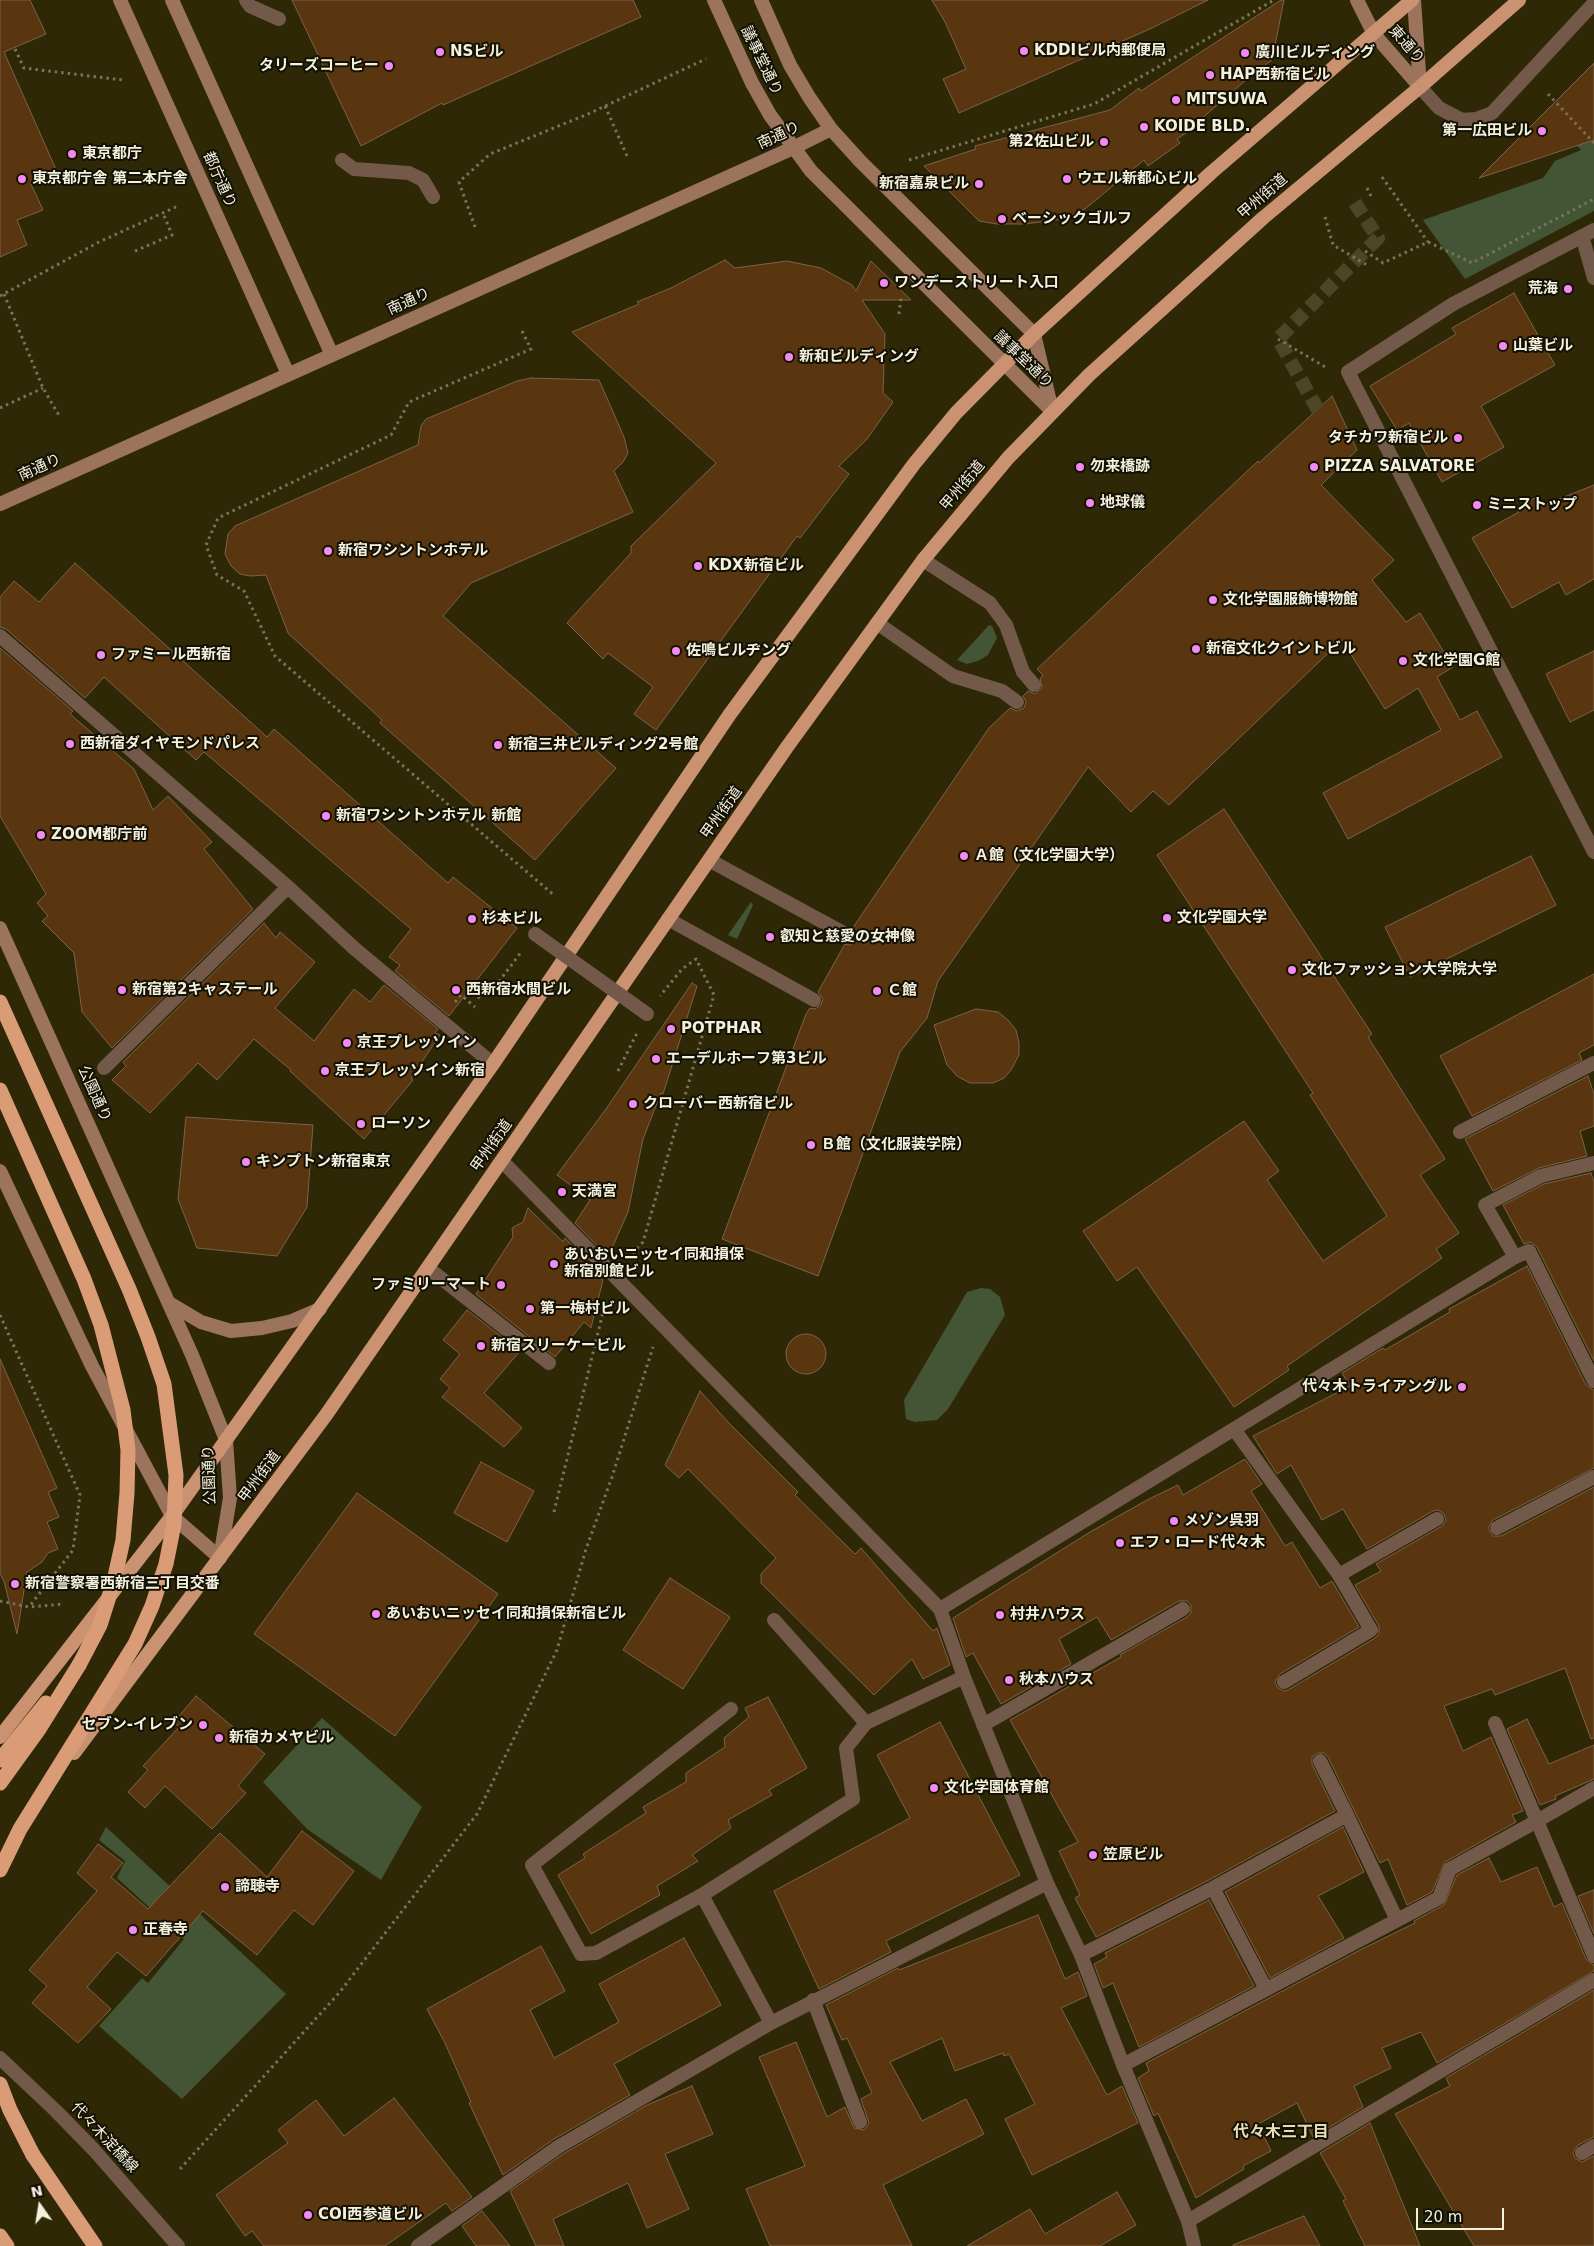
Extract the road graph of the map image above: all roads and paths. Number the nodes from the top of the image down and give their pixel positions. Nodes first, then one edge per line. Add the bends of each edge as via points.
1 (120, 0) edge
2 (172, 0) edge
3 (246, 0) edge
4 (714, 0) edge
5 (761, 0) edge
6 (1274, 0) edge
7 (1357, 0) edge
8 (1413, 0) edge
9 (1519, 0) edge
10 (1594, 3) edge
11 (279, 19) dead end
12 (1374, 34) junction
13 (15, 49) dead end
14 (706, 59) dead end
15 (123, 80) dead end
16 (1420, 87) junction
17 (1548, 94) dead end
18 (606, 106) junction
19 (831, 129) junction
20 (1594, 143) edge
21 (793, 148) junction
22 (627, 156) dead end
23 (342, 160) dead end
24 (909, 160) dead end
25 (1382, 177) dead end
26 (1367, 188) dead end
27 (1371, 196) dead end
28 (433, 197) dead end
29 (1594, 199) edge
30 (178, 206) dead end
31 (163, 213) junction
32 (1325, 217) dead end
33 (475, 227) dead end
34 (1588, 233) edge
35 (1428, 242) junction
36 (135, 251) dead end
37 (1365, 251) dead end
38 (1367, 265) dead end
39 (1594, 278) edge
40 (2, 295) edge
41 (901, 298) dead end
42 (900, 314) dead end
43 (522, 331) dead end
44 (1034, 334) junction
45 (1278, 339) dead end
46 (332, 355) junction
47 (1004, 363) junction
48 (1333, 371) dead end
49 (288, 374) junction
50 (43, 388) junction
51 (0, 408) edge
52 (1052, 411) junction
53 (60, 417) dead end
54 (0, 504) edge
55 (923, 560) junction
56 (877, 623) junction
57 (0, 636) edge
58 (1034, 685) dead end
59 (1017, 702) dead end
60 (1594, 852) edge
61 (709, 860) junction
62 (288, 886) junction
63 (555, 896) dead end
64 (668, 920) junction
65 (0, 928) edge
66 (535, 934) dead end
67 (849, 936) dead end
68 (514, 963) dead end
69 (468, 988) dead end
70 (665, 989) dead end
71 (491, 992) dead end
72 (459, 995) dead end
73 (481, 999) dead end
74 (814, 1000) dead end
75 (0, 1002) edge
76 (475, 1007) dead end
77 (647, 1014) joint
78 (1594, 1063) edge
79 (493, 1064) junction
80 (104, 1068) dead end
81 (618, 1071) dead end
82 (0, 1090) edge
83 (1460, 1132) dead end
84 (502, 1161) junction
85 (1594, 1163) edge
86 (0, 1171) edge
87 (1515, 1257) junction
88 (428, 1268) junction
89 (613, 1274) junction
90 (169, 1303) junction
91 (320, 1309) junction
92 (0, 1315) edge
93 (661, 1323) junction
94 (549, 1363) dead end
95 (1591, 1365) edge
96 (1594, 1381) edge
97 (1234, 1430) junction
98 (226, 1440) junction
99 (1594, 1477) edge
100 (554, 1512) dead end
101 (172, 1516) junction
102 (1437, 1519) dead end
103 (1497, 1528) dead end
104 (220, 1558) junction
105 (1338, 1575) junction
106 (0, 1601) edge
107 (64, 1604) dead end
108 (29, 1607) junction
109 (1183, 1609) dead end
110 (940, 1610) junction
111 (774, 1620) dead end
112 (79, 1665) junction
113 (964, 1677) junction
114 (1284, 1682) dead end
115 (731, 1709) dead end
116 (866, 1723) junction
117 (1495, 1723) dead end
118 (983, 1725) junction
119 (0, 1737) edge
120 (0, 1760) edge
121 (1320, 1762) dead end
122 (0, 1783) edge
123 (1594, 1788) edge
124 (1348, 1815) junction
125 (1537, 1821) junction
126 (0, 1852) edge
127 (0, 1870) edge
128 (1047, 1883) junction
129 (1213, 1888) junction
130 (702, 1895) junction
131 (1397, 1920) junction
132 (1081, 1955) junction
133 (1594, 1956) edge
134 (1594, 1980) edge
135 (1266, 1989) junction
136 (813, 2000) junction
137 (770, 2023) junction
138 (0, 2058) edge
139 (1123, 2064) junction
140 (0, 2084) edge
141 (860, 2122) dead end
142 (180, 2169) dead end
143 (1188, 2221) junction
144 (0, 2236) edge
145 (1190, 2244) edge
146 (7, 2246) edge
147 (95, 2246) edge
148 (178, 2246) edge
149 (418, 2246) edge

1 - 49 main road, 都庁通り
2 - 46 main road, 都庁通り
3 - 11 street via 250,6
4 - 21 main road, 議事堂通り via 752,83
5 - 19 main road, 議事堂通り via 790,65
6 - 24 path via 1094,104
7 - 12 main road, 東通り
8 - 12 highway
8 - 16 main road, 東通り
9 - 16 highway, 甲州街道
10 - 16 street via 1492,113 1462,120 1439,108
12 - 16 main road, 東通り
12 - 44 highway via 1212,172
13 - 15 path via 24,68
14 - 18 path
16 - 52 highway, 甲州街道 via 1263,218
17 - 20 path
18 - 22 path
18 - 33 path via 490,154 459,182
19 - 21 main road, 南通り
19 - 44 main road, 議事堂通り
21 - 46 main road, 南通り
21 - 47 main road, 議事堂通り via 833,195
23 - 28 street via 354,168 409,173 423,180
25 - 35 path
26 - 27 path
29 - 35 path via 1472,263
30 - 31 path
31 - 36 path via 172,235
31 - 40 path via 99,242
32 - 38 path via 1333,245
34 - 39 street
34 - 60 street via 1453,304 1348,372
35 - 37 path via 1383,263
40 - 50 path
41 - 42 path
43 - 63 path via 531,350 409,402 391,435 218,518 206,546 217,575 244,591 275,656
44 - 47 highway
44 - 52 main road, 議事堂通り
45 - 48 path
46 - 49 main road, 南通り
47 - 52 main road, 議事堂通り
47 - 79 highway via 956,413 864,530 730,714
49 - 54 main road, 南通り
50 - 51 path
50 - 53 path
52 - 55 highway, 甲州街道 via 1008,458
55 - 56 highway, 甲州街道
55 - 58 street via 990,603 1006,625 1022,672
56 - 59 street via 953,676 1002,691
56 - 61 highway, 甲州街道
57 - 62 street
61 - 64 highway, 甲州街道
61 - 67 street
62 - 79 street via 355,948
62 - 80 street
64 - 74 street
64 - 84 highway, 甲州街道
65 - 90 main road, 公園通り
66 - 77 street, bridge
68 - 71 path
69 - 73 path
70 - 89 path via 682,969 696,959 714,995 643,1242
72 - 76 path via 455,1002 461,995
75 - 127 highway, bridge via 148,1337 164,1384 176,1475 174,1524 166,1564 152,1606 135,1644 20,1830
77 - 81 path
78 - 83 street
79 - 91 highway
82 - 112 highway, bridge via 84,1279 114,1370 124,1418 128,1450 123,1540 100,1625
84 - 88 highway, 甲州街道
84 - 89 street
85 - 87 street via 1540,1176 1485,1205
86 - 101 main road via 92,1366
87 - 95 street via 1529,1251
87 - 97 street
88 - 94 street
88 - 104 highway, 甲州街道 via 326,1415
89 - 93 street
89 - 100 path
90 - 91 main road via 201,1322 232,1331 292,1321
90 - 98 main road, 公園通り
91 - 98 highway
92 - 108 path via 80,1495 73,1550
93 - 110 street
93 - 142 path via 586,1549 558,1650 477,1814 339,1993
95 - 96 street
97 - 105 street
97 - 110 street
98 - 101 highway
98 - 104 main road, 公園通り via 230,1498
99 - 103 street
101 - 104 main road
101 - 119 highway
102 - 105 street
104 - 126 highway, 甲州街道
105 - 114 street via 1371,1630
106 - 108 path
107 - 108 path
109 - 118 street
110 - 113 street
111 - 116 street
112 - 120 highway
112 - 122 highway
113 - 116 street
113 - 118 street
115 - 130 street via 532,1865 581,1954 596,1953
116 - 130 street via 846,1748 853,1799
117 - 125 street
118 - 128 street
121 - 124 street
123 - 125 street
124 - 129 street
124 - 131 street
125 - 131 street via 1450,1869 1440,1898
125 - 133 street
128 - 132 street
128 - 136 street
129 - 132 street
129 - 135 street
130 - 137 street
131 - 135 street
132 - 139 street
134 - 143 street
135 - 139 street
136 - 137 street
136 - 141 street
137 - 149 street via 558,2147
138 - 148 street, 代々木淀橋線 via 88,2143
139 - 143 street
140 - 147 highway, bridge via 34,2154
143 - 145 street
144 - 146 highway

